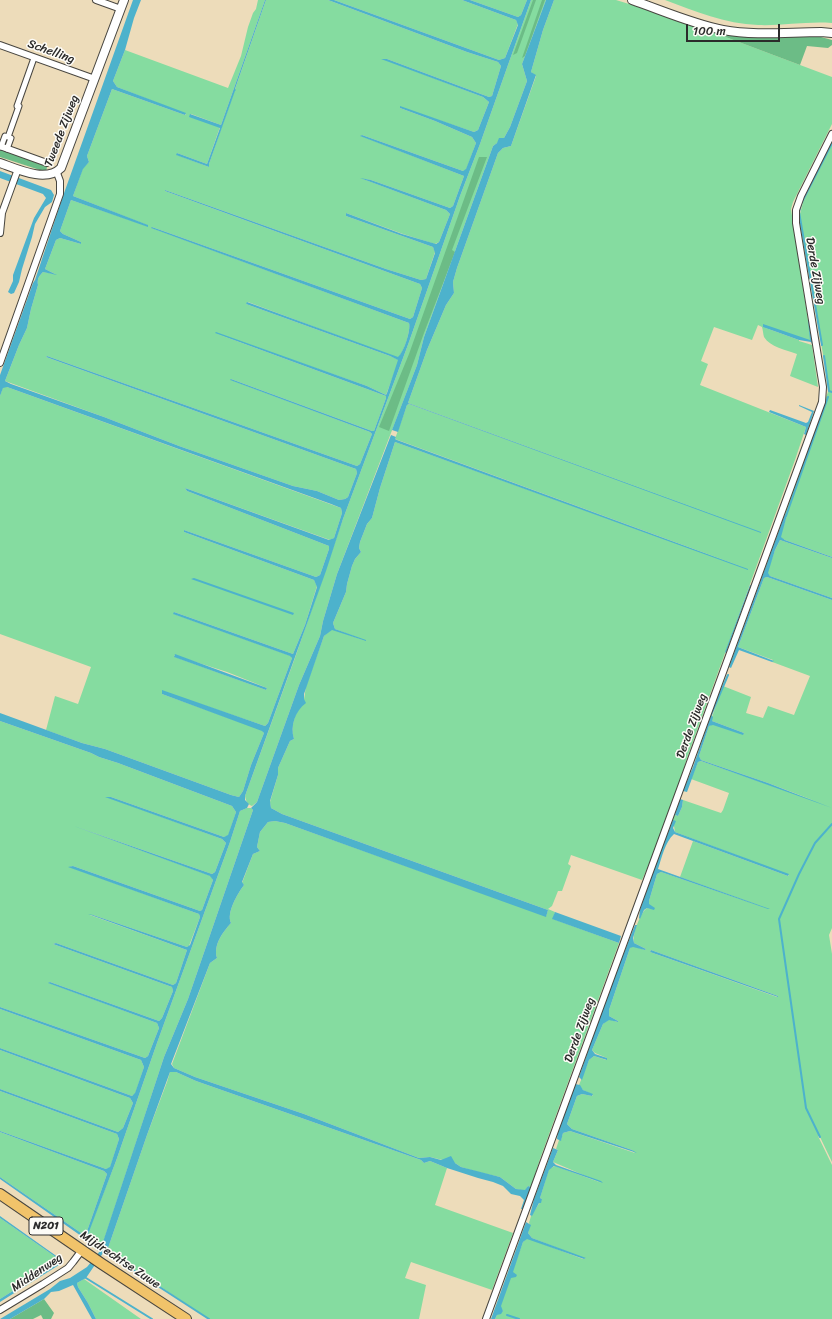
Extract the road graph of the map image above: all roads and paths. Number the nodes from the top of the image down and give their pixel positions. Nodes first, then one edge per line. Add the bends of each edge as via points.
1 (96, 0) edge
2 (124, 0) edge
3 (632, 0) edge
4 (120, 9) junction
5 (832, 32) edge
6 (0, 45) edge
7 (34, 58) junction
8 (95, 79) junction
9 (832, 134) edge
10 (3, 147) edge
11 (0, 162) edge
12 (47, 163) dead end
13 (17, 172) junction
14 (57, 173) junction
15 (0, 233) edge
16 (0, 363) edge
17 (0, 1194) edge
18 (82, 1250) junction
19 (0, 1310) edge
20 (186, 1319) edge
21 (486, 1319) edge

1 - 4 street
2 - 4 street, Tweede Zijweg
3 - 5 street via 721,30 757,33
4 - 8 street, Tweede Zijweg
6 - 7 street, Schelling
7 - 8 street, Schelling
7 - 10 street via 17,106 20,106 8,137 5,136
8 - 14 street, Tweede Zijweg via 64,164
9 - 21 street, Derde Zijweg via 796,210 823,388 822,402
10 - 12 street
11 - 13 street
13 - 14 street via 38,175
13 - 15 street via 2,213
14 - 16 street, Tweede Zijweg via 60,194
17 - 18 main road, Mijdrechtse Zuwe / N201
18 - 19 street, Middenweg via 68,1268
18 - 20 main road, Mijdrechtse Zuwe / N201

